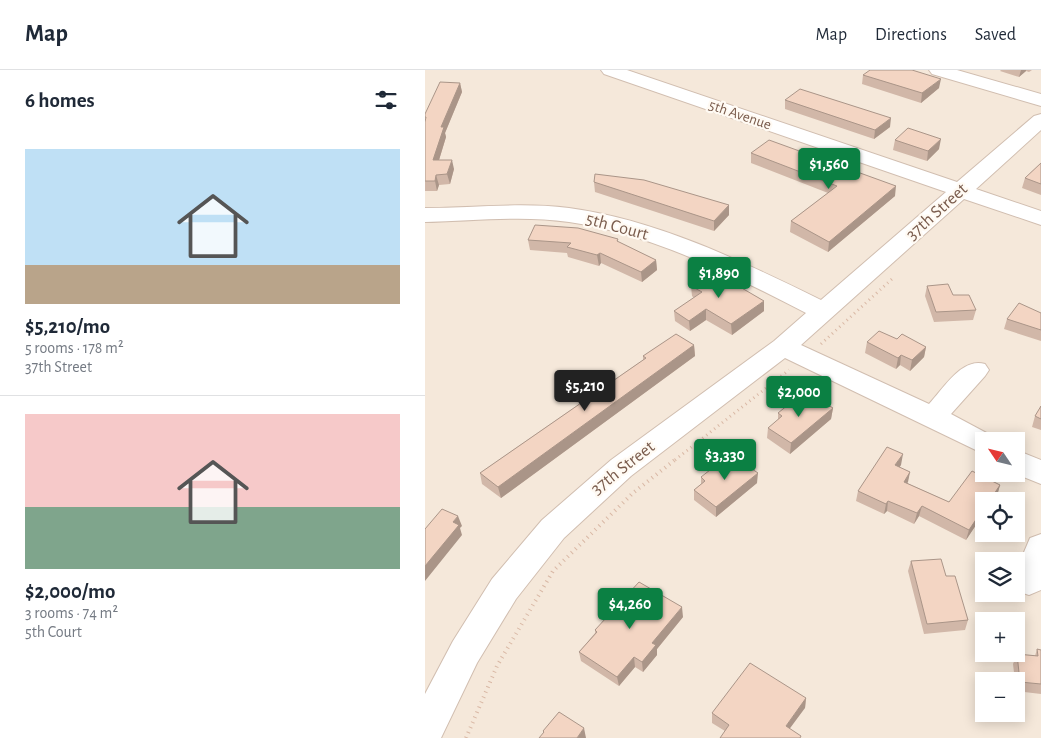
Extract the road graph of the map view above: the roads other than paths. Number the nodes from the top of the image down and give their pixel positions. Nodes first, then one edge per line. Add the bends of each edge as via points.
1 (610, 70) edge
2 (938, 70) edge
3 (1041, 100) edge
4 (1041, 120) edge
5 (961, 190) junction
6 (425, 215) edge
7 (1041, 218) edge
8 (824, 312) junction
9 (793, 352) junction
10 (976, 370) dead end
11 (933, 417) junction
12 (975, 439) edge
13 (1025, 465) edge
14 (1041, 473) edge
15 (1041, 547) edge
16 (1029, 581) dead end
17 (425, 732) edge

1 - 5 street, 5th Avenue
2 - 3 street
4 - 5 street, 37th Street
5 - 7 street, 5th Avenue
5 - 8 street, 37th Street
6 - 8 street, 5th Court via 531,212 602,220 683,248 765,282
8 - 9 street, 37th Street
9 - 11 street
9 - 17 street, 37th Street via 621,468 553,529 504,589 465,652
10 - 11 street
11 - 12 street
13 - 14 street
15 - 16 street

